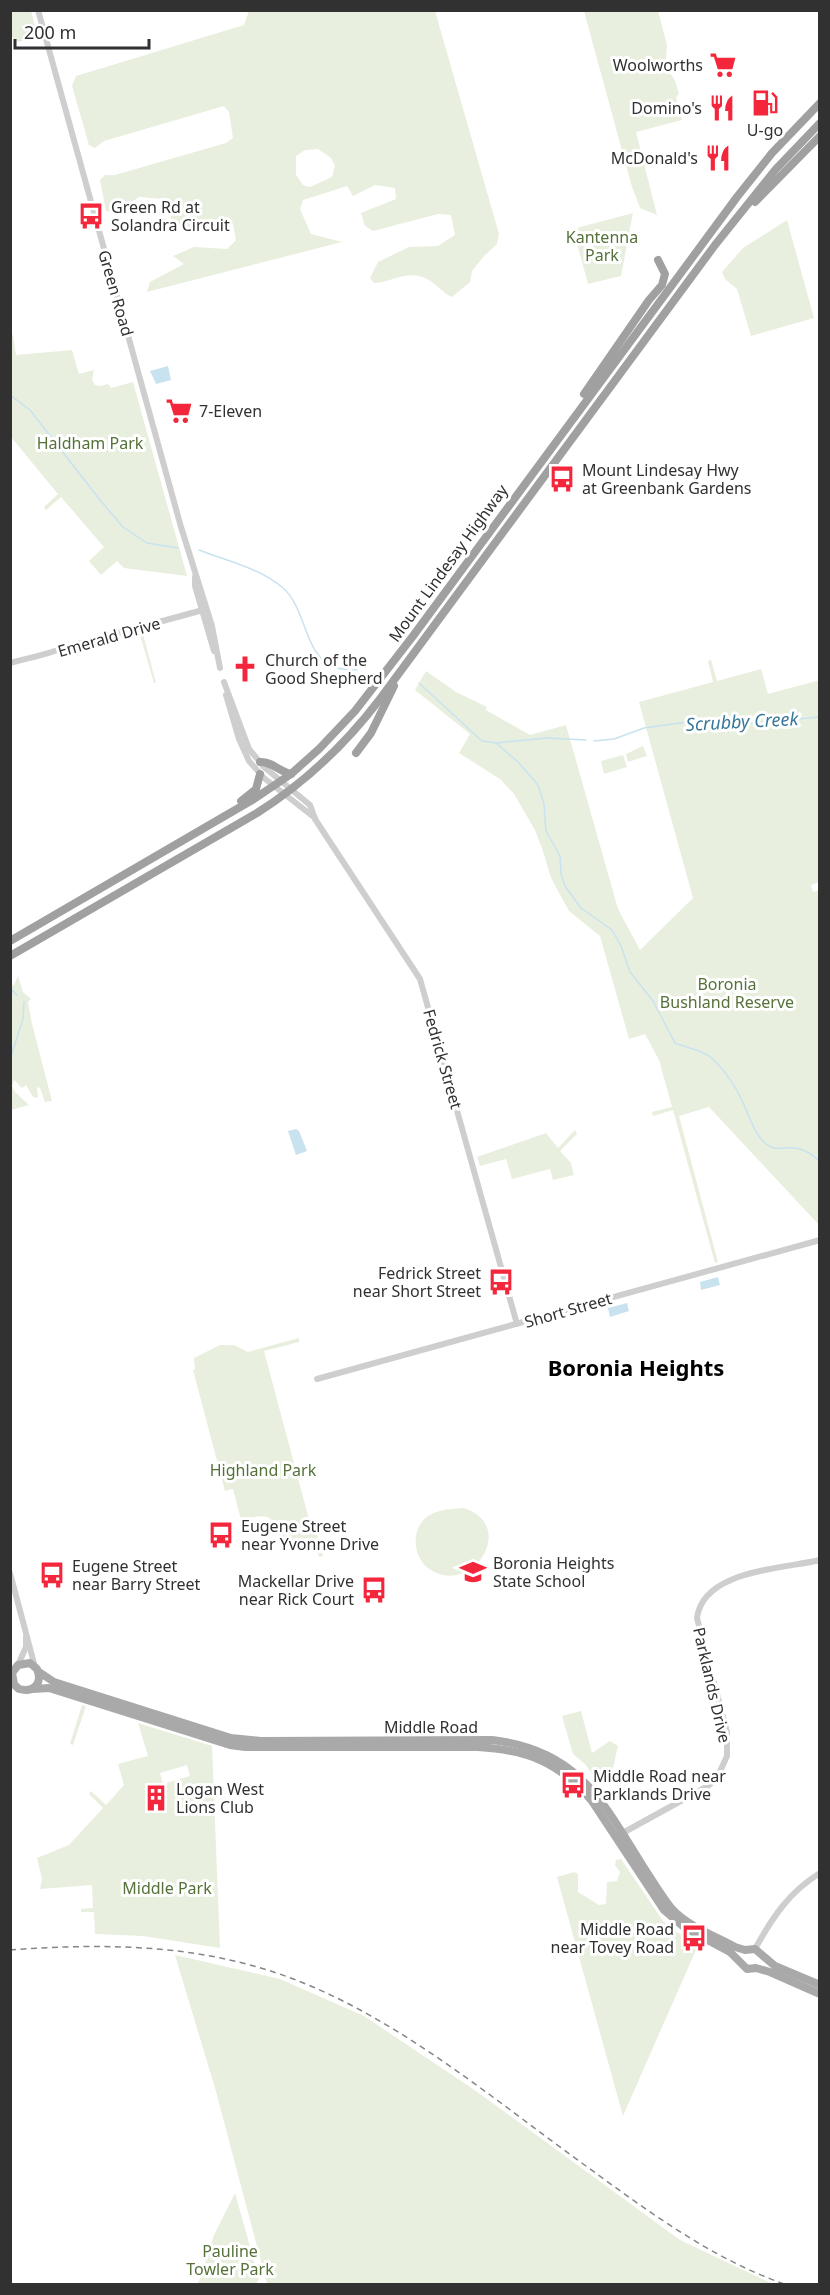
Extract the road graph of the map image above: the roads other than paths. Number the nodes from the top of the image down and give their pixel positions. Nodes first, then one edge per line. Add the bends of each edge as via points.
1 (38, 10) edge
2 (819, 103) edge
3 (819, 123) edge
4 (819, 136) edge
5 (658, 260) dead end
6 (694, 273) junction
7 (573, 418) junction
8 (204, 609) junction
9 (10, 663) edge
10 (394, 680) junction
11 (224, 682) junction
12 (356, 753) dead end
13 (260, 762) junction
14 (260, 774) junction
15 (291, 774) junction
16 (278, 783) junction
17 (289, 791) junction
18 (213, 824) junction
19 (10, 940) edge
20 (14, 954) edge
21 (10, 962) edge
22 (819, 1240) edge
23 (517, 1324) junction
24 (317, 1379) dead end
25 (819, 1560) edge
26 (10, 1573) edge
27 (26, 1633) junction
28 (15, 1665) edge
29 (37, 1669) junction
30 (12, 1682) edge
31 (33, 1689) junction
32 (619, 1836) junction
33 (819, 1872) edge
34 (745, 1950) junction
35 (758, 1953) junction
36 (740, 1961) junction
37 (756, 1968) junction
38 (819, 1985) edge
39 (819, 1994) edge

1 - 8 street, Green Road
2 - 7 highway, Mount Lindesay Highway via 736,196
3 - 6 highway, Mount Lindesay Highway via 760,188
4 - 6 highway
5 - 7 highway via 665,274 662,285 601,369 575,408
6 - 10 highway, Mount Lindesay Highway
7 - 15 highway, Mount Lindesay Highway via 369,694
8 - 9 street, Emerald Drive
8 - 11 street, Green Road
10 - 12 highway via 378,720
10 - 17 highway, Mount Lindesay Highway via 344,743
11 - 13 street, Green Road via 244,740
11 - 14 street, Green Road via 238,740
13 - 15 highway
13 - 16 street, Green Road
14 - 16 street, Green Road
14 - 18 highway via 253,792 219,815
15 - 16 highway, Mount Lindesay Highway
16 - 17 street, Green Road
16 - 18 highway, Mount Lindesay Highway
17 - 20 highway, Mount Lindesay Highway
17 - 23 street, Fedrick Street via 310,806 422,986
18 - 19 highway, Mount Lindesay Highway
20 - 21 highway
22 - 23 street, Short Street
23 - 24 street, Short Street
25 - 32 street, Parklands Drive via 737,1578 716,1587 700,1603 698,1626 727,1732 727,1756 717,1778 708,1786
26 - 27 street
27 - 28 street via 26,1647
27 - 29 street
28 - 29 main road via 27,1663
28 - 30 main road
29 - 31 main road via 39,1682
29 - 32 main road, Middle Road via 54,1682 231,1738 492,1740 523,1744 555,1758 576,1773 595,1792
30 - 31 main road via 23,1690
31 - 32 main road, Middle Road via 57,1690 245,1748 478,1748 526,1754 547,1762 575,1782
32 - 34 main road, Middle Road via 679,1916
32 - 36 main road, Middle Road via 656,1900 674,1920
33 - 35 street via 777,1910
34 - 35 main road
34 - 36 main road
35 - 37 main road via 760,1963
35 - 38 main road
36 - 37 main road, Middle Road via 747,1969
37 - 39 main road, Middle Road

